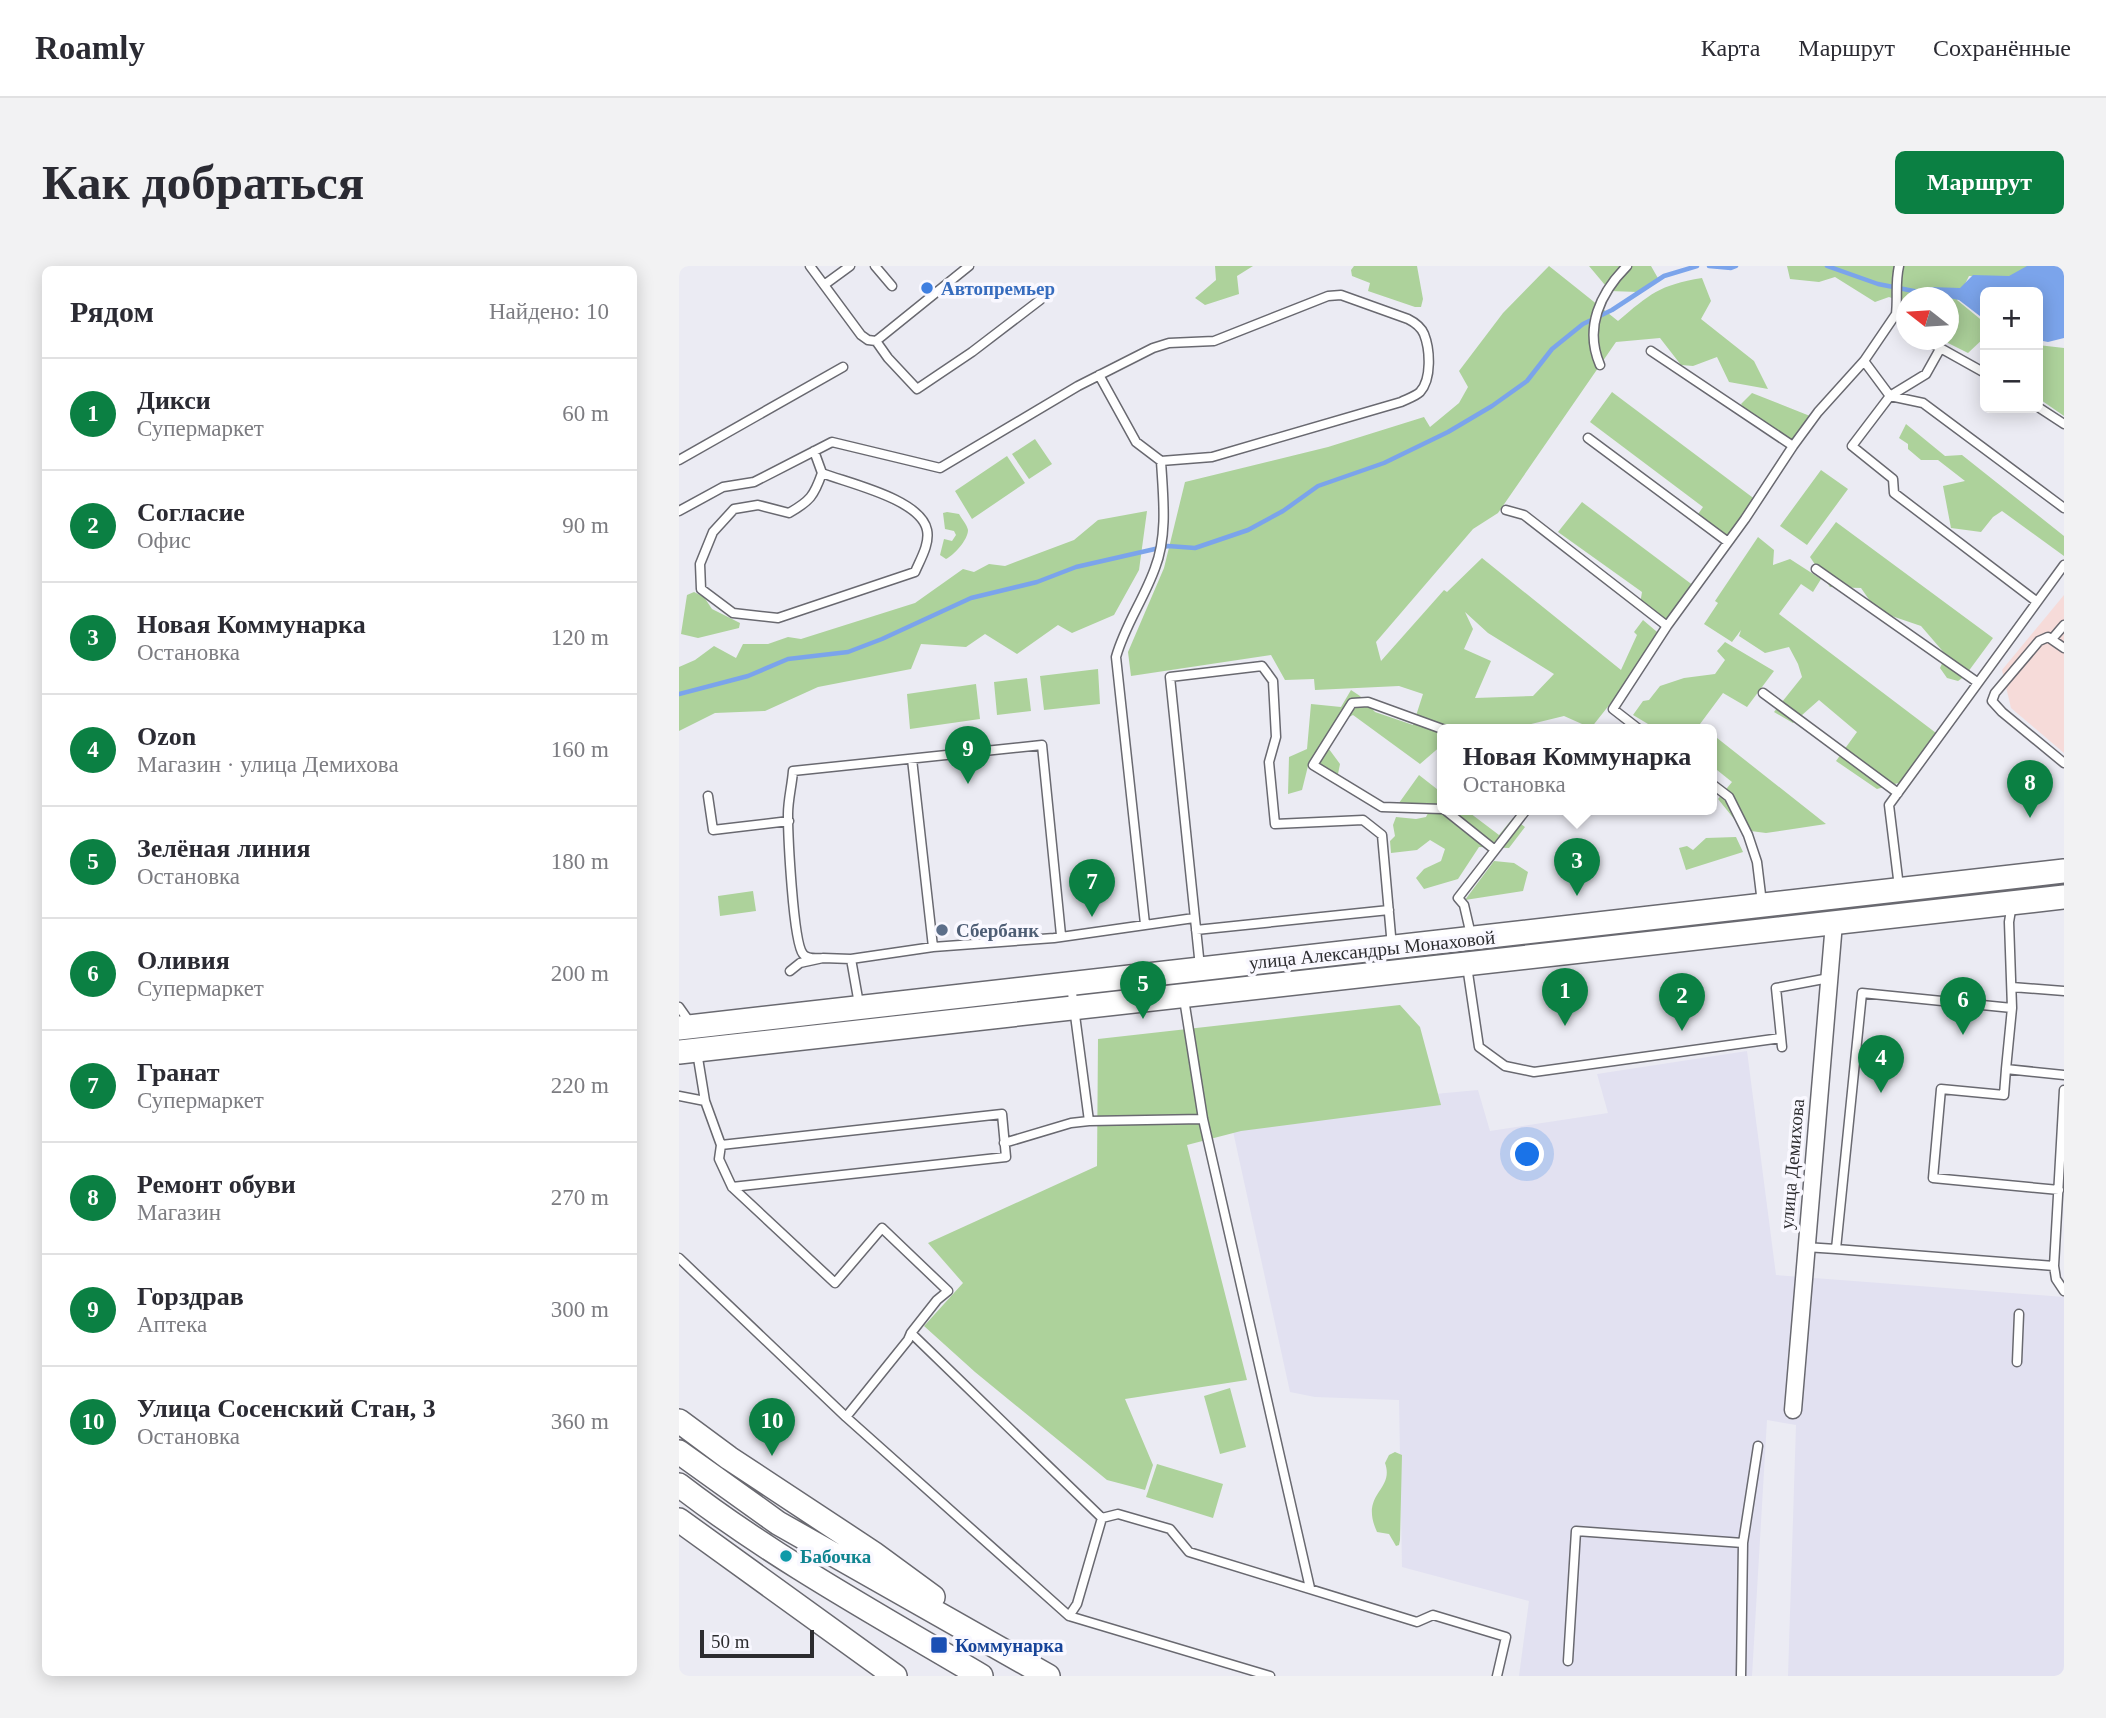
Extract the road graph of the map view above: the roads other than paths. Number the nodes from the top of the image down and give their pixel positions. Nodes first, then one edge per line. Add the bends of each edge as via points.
1 (810, 266) edge
2 (850, 266) edge
3 (875, 266) edge
4 (969, 266) edge
5 (1627, 266) edge
6 (1899, 266) edge
7 (824, 285) junction
8 (892, 286) dead end
9 (1896, 287) edge
10 (1039, 300) dead end
11 (1896, 314) edge
12 (876, 341) junction
13 (1939, 350) edge
14 (1942, 350) edge
15 (1651, 351) dead end
16 (1864, 361) junction
17 (1600, 365) dead end
18 (843, 367) dead end
19 (1980, 370) edge
20 (1100, 375) junction
21 (1890, 396) junction
22 (2043, 410) edge
23 (2064, 424) edge
24 (1588, 438) dead end
25 (1793, 446) junction
26 (814, 451) junction
27 (679, 460) edge
28 (1161, 461) junction
29 (822, 473) junction
30 (2064, 508) edge
31 (1506, 510) dead end
32 (679, 511) edge
33 (1728, 542) junction
34 (2064, 565) edge
35 (1816, 569) dead end
36 (2036, 601) junction
37 (2064, 625) edge
38 (1667, 626) junction
39 (2052, 639) junction
40 (2064, 648) edge
41 (1977, 682) junction
42 (1763, 693) dead end
43 (1632, 724) edge
44 (1437, 727) edge
45 (912, 759) junction
46 (2064, 763) edge
47 (1717, 788) edge
48 (1898, 793) junction
49 (708, 796) dead end
50 (1437, 810) edge
51 (1450, 815) edge
52 (1522, 815) edge
53 (789, 821) junction
54 (1495, 850) junction
55 (2064, 871) edge
56 (1899, 890) junction
57 (2064, 897) edge
58 (2012, 903) junction
59 (1762, 906) junction
60 (1389, 911) junction
61 (1194, 918) junction
62 (1834, 923) junction
63 (1145, 924) junction
64 (1196, 930) junction
65 (1061, 935) junction
66 (1472, 939) junction
67 (933, 947) junction
68 (1392, 948) junction
69 (823, 958) junction
70 (851, 959) junction
71 (1466, 963) junction
72 (1200, 970) junction
73 (790, 971) dead end
74 (1829, 978) junction
75 (1071, 984) junction
76 (2012, 987) junction
77 (2064, 991) edge
78 (1184, 995) junction
79 (679, 1007) edge
80 (1074, 1007) junction
81 (860, 1008) junction
82 (2012, 1008) junction
83 (686, 1027) edge
84 (688, 1051) edge
85 (2006, 1069) junction
86 (2064, 1074) edge
87 (2064, 1090) edge
88 (679, 1096) edge
89 (705, 1101) junction
90 (1203, 1119) junction
91 (1089, 1121) junction
92 (1004, 1143) junction
93 (722, 1145) junction
94 (731, 1187) junction
95 (2059, 1190) junction
96 (1805, 1247) junction
97 (1836, 1250) junction
98 (679, 1258) edge
99 (2054, 1266) junction
100 (2064, 1291) edge
101 (2018, 1314) dead end
102 (911, 1334) junction
103 (2017, 1362) dead end
104 (1793, 1410) dead end
105 (846, 1416) junction
106 (679, 1421) edge
107 (1758, 1446) dead end
108 (679, 1452) edge
109 (679, 1485) edge
110 (1102, 1518) junction
111 (679, 1520) edge
112 (1743, 1543) junction
113 (1310, 1588) junction
114 (1069, 1616) junction
115 (996, 1646) junction
116 (1568, 1661) dead end
117 (895, 1676) edge
118 (981, 1676) edge
119 (1048, 1676) edge
120 (1270, 1676) edge
121 (1497, 1676) edge
122 (1741, 1676) edge

1 - 7 lane
2 - 7 lane
3 - 8 lane
4 - 12 lane
5 - 17 lane via 1601,301 1593,349
6 - 9 lane
7 - 12 lane via 861,335
10 - 12 lane via 917,389
11 - 16 lane
13 - 21 lane via 1926,374
14 - 19 lane
15 - 25 lane
16 - 21 lane
16 - 25 lane
18 - 27 lane
20 - 26 lane via 940,468 832,442
20 - 28 lane via 1136,442
20 - 28 lane via 1153,348 1214,341 1328,296 1341,295 1408,318 1424,334 1430,368 1420,393 1212,457
21 - 30 lane via 1923,403
21 - 36 lane via 1853,446 1893,479 1894,493
22 - 23 lane
24 - 33 lane
25 - 33 lane
26 - 29 lane
26 - 32 lane via 754,482 723,487
28 - 63 lane via 1163,525 1156,567 1116,657
29 - 29 lane via 879,492 921,517 927,530 915,572 778,618 733,613 701,589 700,564 713,532 734,509 758,505 789,513 808,502
31 - 38 lane via 1524,514
33 - 38 lane
34 - 36 lane
35 - 41 lane
36 - 41 lane
37 - 39 lane
38 - 43 lane via 1613,709
39 - 40 lane
39 - 46 lane via 2039,640 1992,701
41 - 48 lane
42 - 48 lane
44 - 50 lane via 1368,702 1352,703 1313,765 1382,807
45 - 53 lane via 793,771
45 - 65 lane via 1042,746
45 - 67 lane
47 - 59 lane via 1729,797 1748,835 1758,862
48 - 56 lane via 1889,805 1889,815
49 - 53 lane via 713,830
51 - 54 lane
52 - 54 lane
53 - 69 lane via 800,950 809,958
54 - 66 lane via 1458,898
55 - 56 main road, улица Александры Монаховой
56 - 59 main road, улица Александры Монаховой
57 - 58 main road, улица Александры Монаховой
58 - 62 main road, улица Александры Монаховой
58 - 76 lane
59 - 66 main road, улица Александры Монаховой
60 - 61 lane via 1382,835 1363,820 1275,824 1269,762 1276,737 1273,681 1262,666 1170,677
60 - 64 lane
60 - 68 lane
61 - 63 lane
61 - 64 lane
62 - 71 main road, улица Александры Монаховой
62 - 74 street, улица Демихова
63 - 65 lane
64 - 72 lane
65 - 67 lane
66 - 68 main road, улица Александры Монаховой
67 - 70 lane
68 - 72 main road, улица Александры Монаховой
69 - 70 lane
69 - 73 lane via 800,963
70 - 81 lane
71 - 74 lane via 1479,1047 1505,1066 1534,1072 1782,1043 1776,988
71 - 78 main road, улица Александры Монаховой
72 - 75 main road, улица Александры Монаховой
74 - 96 street, улица Демихова
75 - 80 lane
75 - 81 main road, улица Александры Монаховой
76 - 77 lane
76 - 82 lane
78 - 80 main road, улица Александры Монаховой
78 - 90 lane
79 - 83 lane
80 - 84 main road, улица Александры Монаховой
80 - 91 lane
81 - 83 main road, улица Александры Монаховой
82 - 85 lane
82 - 97 lane via 1862,993
84 - 89 lane
85 - 86 lane
85 - 95 lane via 2004,1095 1941,1089 1933,1178
87 - 95 lane
88 - 89 lane
89 - 93 lane
90 - 91 lane
90 - 113 lane
91 - 92 lane
92 - 93 lane via 1002,1114
92 - 94 lane via 1006,1157
93 - 94 lane via 719,1159
94 - 102 lane via 835,1283 882,1228 948,1291
95 - 99 lane
96 - 97 lane
96 - 104 street, улица Демихова
97 - 99 lane
98 - 105 lane
99 - 100 lane
101 - 103 lane
102 - 105 lane
102 - 110 lane
105 - 114 lane
106 - 115 main road via 921,1587
107 - 112 lane
108 - 115 main road via 778,1523
109 - 118 main road via 779,1557
110 - 113 lane via 1118,1514 1170,1529 1189,1552
110 - 114 lane via 1077,1604
111 - 117 main road
112 - 116 lane via 1576,1531
112 - 122 lane
113 - 121 lane via 1417,1622 1433,1615 1506,1637
114 - 120 lane
115 - 119 main road

